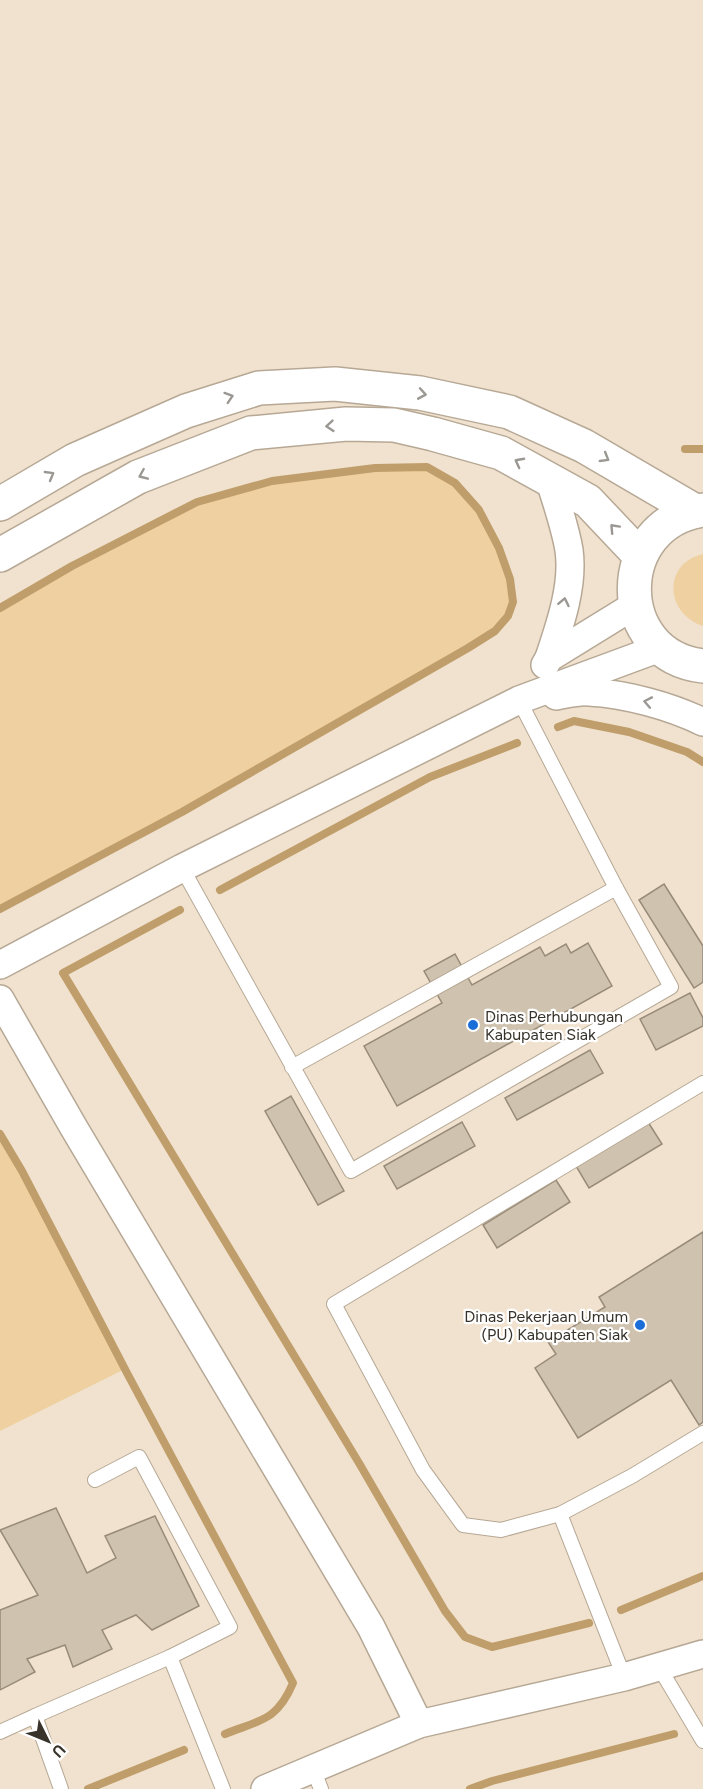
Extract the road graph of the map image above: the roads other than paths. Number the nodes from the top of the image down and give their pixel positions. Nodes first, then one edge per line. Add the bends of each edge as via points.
1 (549, 478) junction
2 (0, 504) edge
3 (699, 511) edge
4 (0, 555) edge
5 (640, 556) junction
6 (635, 605) junction
7 (660, 648) junction
8 (549, 658) junction
9 (699, 668) edge
10 (519, 700) junction
11 (703, 722) edge
12 (182, 868) junction
13 (616, 888) junction
14 (0, 964) edge
15 (0, 999) edge
16 (292, 1067) junction
17 (703, 1083) edge
18 (703, 1433) edge
19 (95, 1480) dead end
20 (560, 1514) junction
21 (703, 1654) edge
22 (170, 1657) junction
23 (660, 1667) junction
24 (624, 1677) junction
25 (35, 1716) junction
26 (419, 1724) junction
27 (0, 1732) edge
28 (703, 1741) edge
29 (317, 1779) edge
30 (61, 1789) edge
31 (223, 1789) edge
32 (265, 1789) edge

1 -> 4 main road via 501,453 394,425 346,424 251,433 138,477
5 -> 1 main road via 588,501
8 -> 1 street via 568,583 569,551
2 -> 3 main road via 75,460 186,411 259,388 335,384 420,393 509,412 584,446
3 - 5 main road via 662,527
5 - 6 main road via 634,581
6 - 7 main road via 640,621
6 - 8 street
7 - 9 main road
7 - 10 street
8 - 10 street
11 -> 10 street via 660,705 588,692
10 - 12 street
10 - 13 lane
12 - 14 street
12 - 16 lane
13 - 16 lane
13 - 16 lane via 671,987 351,1171
15 - 26 street via 371,1627
17 - 20 lane via 334,1304 423,1470 463,1525 501,1530
18 - 20 lane
19 - 22 lane via 140,1457 230,1627
20 - 24 lane
21 - 23 street
22 - 25 lane
22 - 31 lane
23 - 24 street
23 - 28 lane
24 - 26 street
25 - 27 lane
25 - 30 lane
26 - 29 street
29 - 32 street

